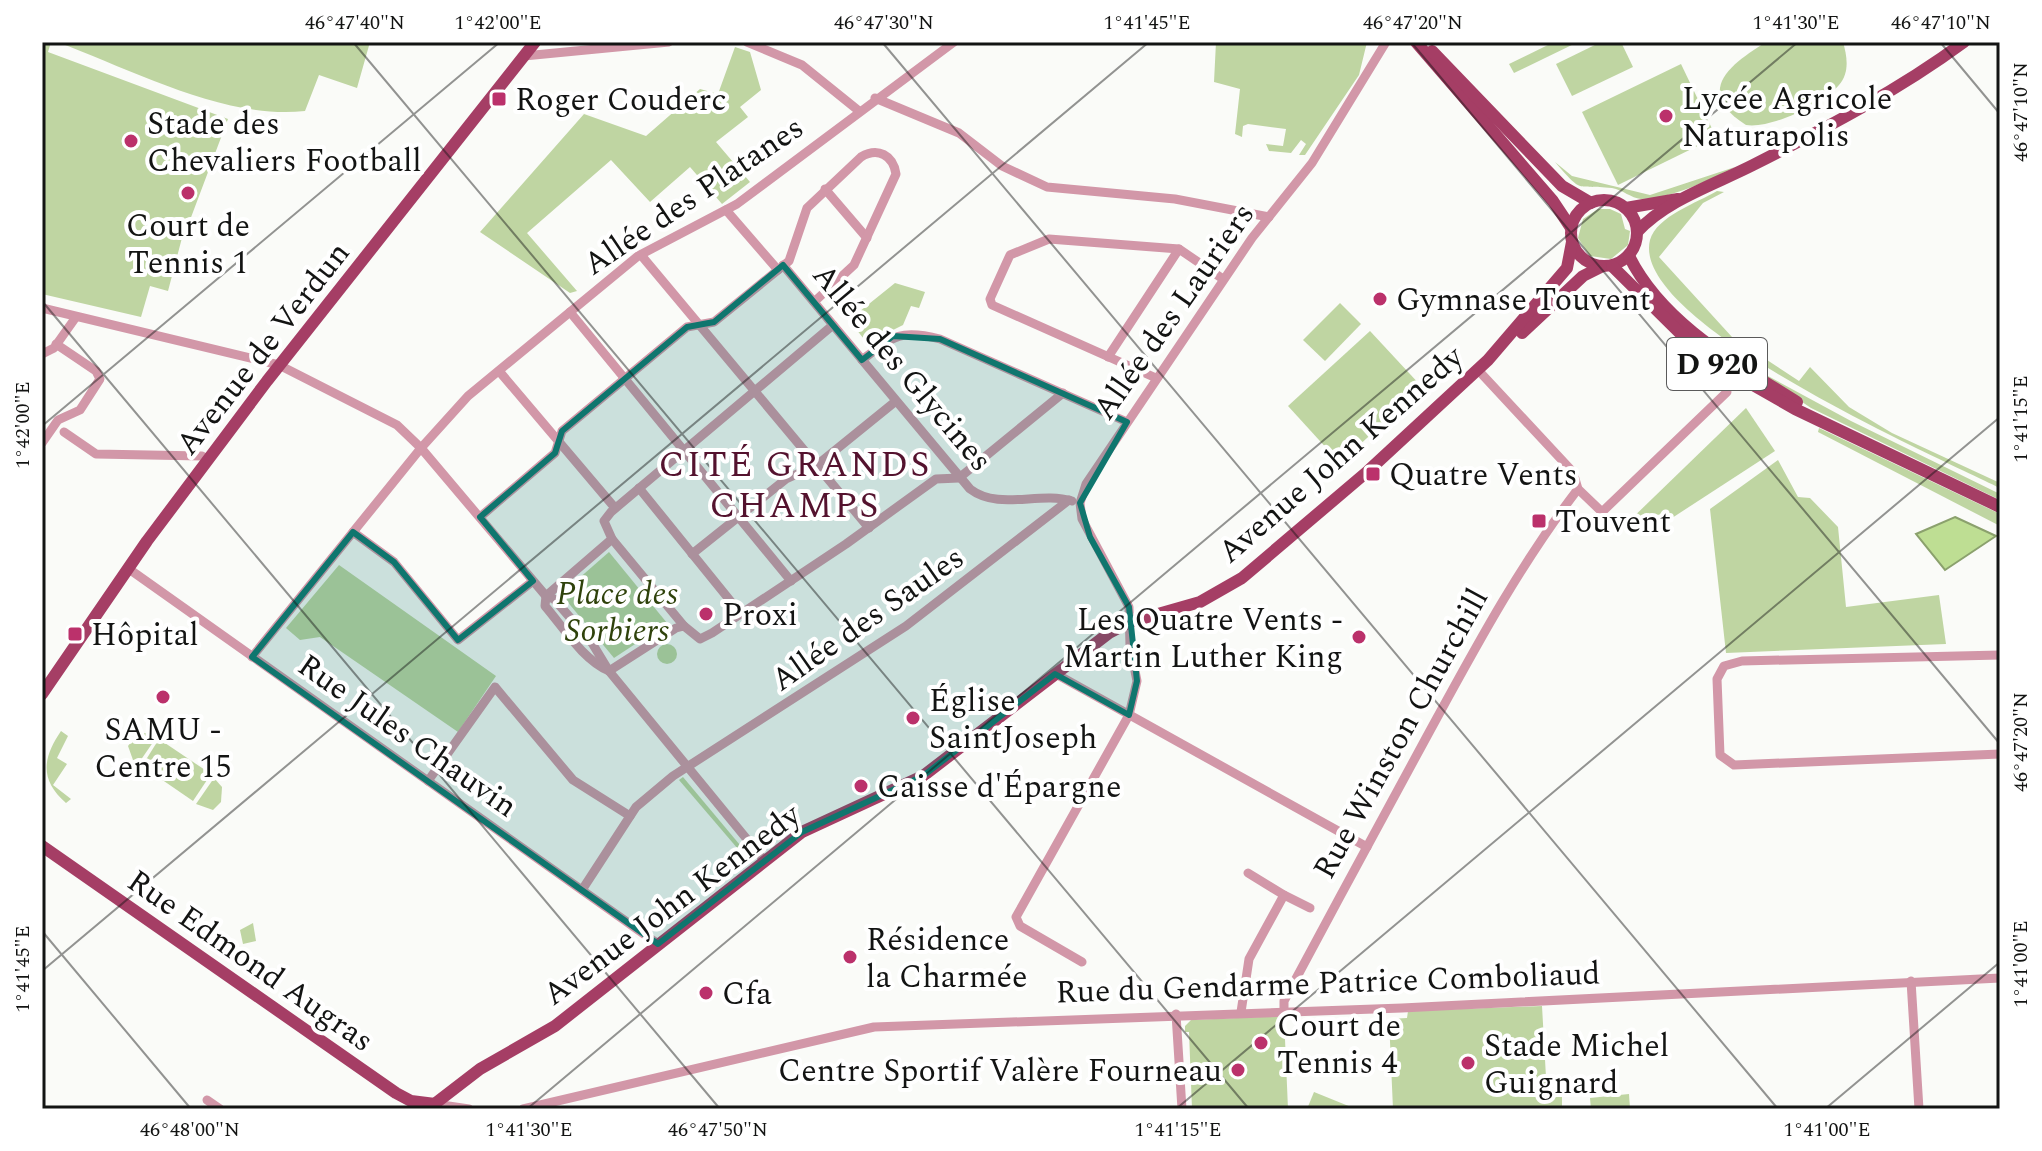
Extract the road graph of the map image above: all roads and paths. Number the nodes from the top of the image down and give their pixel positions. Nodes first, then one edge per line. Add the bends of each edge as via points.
1 (669, 42) edge
2 (747, 42) edge
3 (951, 42) edge
4 (1386, 42) edge
5 (1416, 42) edge
6 (1423, 42) edge
7 (1964, 42) edge
8 (534, 43) edge
9 (524, 56) junction
10 (875, 98) junction
11 (859, 111) junction
12 (825, 189) junction
13 (1689, 196) junction
14 (1591, 203) junction
15 (1626, 208) junction
16 (726, 210) junction
17 (1269, 217) junction
18 (1573, 223) junction
19 (1637, 232) junction
20 (867, 238) junction
21 (1572, 242) junction
22 (1179, 249) junction
23 (1632, 252) junction
24 (641, 255) junction
25 (1606, 266) junction
26 (780, 268) junction
27 (1223, 279) junction
28 (814, 302) junction
29 (42, 308) edge
30 (570, 312) junction
31 (76, 317) junction
32 (833, 325) junction
33 (702, 326) junction
34 (56, 344) junction
35 (42, 354) edge
36 (1108, 357) junction
37 (862, 360) junction
38 (279, 365) junction
39 (1483, 365) junction
40 (499, 371) junction
41 (625, 378) junction
42 (1156, 378) junction
43 (755, 390) junction
44 (1727, 392) dead end
45 (1063, 393) junction
46 (896, 401) junction
47 (1127, 422) junction
48 (1844, 431) junction
49 (64, 432) dead end
50 (559, 440) junction
51 (42, 443) edge
52 (421, 448) junction
53 (684, 450) junction
54 (208, 460) junction
55 (817, 465) junction
56 (959, 478) junction
57 (639, 488) junction
58 (1578, 489) junction
59 (1069, 500) junction
60 (1080, 503) junction
61 (2000, 507) edge
62 (615, 508) junction
63 (480, 517) junction
64 (739, 517) junction
65 (869, 528) junction
66 (353, 532) junction
67 (612, 539) junction
68 (692, 554) junction
69 (129, 569) junction
70 (533, 581) junction
71 (791, 581) junction
72 (546, 596) junction
73 (741, 614) junction
74 (1130, 622) junction
75 (684, 626) junction
76 (2000, 655) edge
77 (252, 657) junction
78 (609, 671) junction
79 (1056, 674) junction
80 (42, 694) edge
81 (1129, 715) junction
82 (2000, 754) edge
83 (687, 767) junction
84 (428, 781) junction
85 (630, 816) junction
86 (42, 846) edge
87 (1367, 847) junction
88 (764, 860) junction
89 (1248, 873) dead end
90 (582, 890) junction
91 (1284, 895) junction
92 (1310, 908) dead end
93 (658, 944) junction
94 (1082, 962) dead end
95 (2000, 978) edge
96 (1911, 981) junction
97 (1284, 1011) junction
98 (1241, 1012) junction
99 (1176, 1014) junction
100 (396, 1093) junction
101 (207, 1100) dead end
102 (432, 1107) edge
103 (220, 1109) edge
104 (409, 1109) edge
105 (469, 1109) edge
106 (523, 1109) edge
107 (1182, 1109) edge
108 (1919, 1109) edge

1 - 9 street
2 - 11 street via 802,65
3 - 10 street, Allée des Platanes
4 - 17 street, Allée des Lauriers via 1312,163
5 - 18 main road
6 - 14 main road via 1549,173
7 - 13 main road via 1825,128
8 - 9 main road, Avenue de Verdun
9 - 38 main road, Avenue de Verdun
10 - 11 street, Allée des Platanes
10 - 17 street via 959,133 1002,166 1047,187 1175,199
11 - 16 street, Allée des Platanes
12 - 20 street
12 - 20 street via 870,151 890,158 896,174
12 - 26 street via 807,208 794,253
13 - 15 main road
13 - 19 main road
14 - 15 main road via 1609,201
14 - 18 main road
15 - 19 main road
16 - 24 street, Allée des Platanes
16 - 26 street, Allée des Glycines
17 - 27 street, Allée des Lauriers
18 - 21 main road
19 - 23 main road
20 - 28 street via 853,267
21 - 25 main road via 1582,259
21 - 39 main road, Avenue John Kennedy via 1567,268
22 - 27 street
22 - 36 street
22 - 36 street via 1049,239 1010,255 992,305
23 - 25 main road
23 - 48 main road, D 920 via 1655,287 1722,352
24 - 30 street, Allée des Platanes
24 - 33 street
25 - 39 main road, Avenue John Kennedy via 1583,276
25 - 48 main road, D 920 via 1725,369
26 - 28 street, Allée des Glycines
26 - 33 street
27 - 42 street, Allée des Lauriers
28 - 32 street, Allée des Glycines
29 - 31 street
30 - 40 street, Allée des Platanes
30 - 41 street
31 - 34 street
31 - 38 street
32 - 37 street, Allée des Glycines
32 - 43 street
33 - 41 street via 687,327
33 - 43 street
34 - 35 street
34 - 51 street via 100,379 80,410 58,420
36 - 42 street
37 - 45 street via 893,336 916,333
37 - 46 street, Allée des Glycines
38 - 52 street via 397,425
38 - 54 main road, Avenue de Verdun
39 - 58 street via 1573,472
39 - 74 main road, Avenue John Kennedy via 1242,578 1200,602
40 - 50 street
40 - 52 street, Allée des Platanes
41 - 50 street via 562,431
41 - 53 street
42 - 47 street, Allée des Lauriers
43 - 53 street
43 - 55 street
44 - 58 street via 1602,512
45 - 47 street
45 - 56 street
46 - 55 street
46 - 56 street, Allée des Glycines
47 - 60 street, Allée des Lauriers via 1086,484
48 - 61 main road, D 920
49 - 54 street via 96,454
50 - 62 street
50 - 63 street via 555,453
52 - 63 street
52 - 66 street, Allée des Platanes
53 - 57 street
53 - 64 street
54 - 69 main road, Avenue de Verdun
55 - 64 street via 786,479
55 - 65 street
56 - 59 street, Allée des Glycines via 979,496 996,500
56 - 65 street via 936,479
57 - 62 street
57 - 68 street
58 - 87 street, Rue Winston Churchill via 1493,615
59 - 60 street, Allée des Glycines
59 - 83 street, Allée des Saules via 906,626
60 - 74 street via 1090,537 1129,607
62 - 67 street via 604,521
63 - 70 street
64 - 68 street
64 - 71 street
65 - 71 street
66 - 70 street via 394,562 458,640
66 - 77 street, Allée des Platanes
67 - 72 street
67 - 75 street
68 - 73 street
69 - 77 street, Rue Jules Chauvin
69 - 80 main road, Avenue de Verdun
70 - 72 street
71 - 73 street
72 - 78 street via 545,606 588,658
73 - 75 street via 700,639
74 - 79 main road, Avenue John Kennedy
74 - 81 street via 1137,681
75 - 78 street
76 - 82 street via 1742,661 1718,673 1720,755 1734,765
77 - 84 street, Rue Jules Chauvin
78 - 83 street
79 - 81 street
79 - 88 main road, Avenue John Kennedy via 923,776 827,819
81 - 87 street
81 - 94 street via 1016,917 1020,926
83 - 85 street, Allée des Saules
83 - 88 street
84 - 85 street via 495,687 573,780
84 - 90 street, Rue Jules Chauvin
85 - 90 street, Allée des Saules
86 - 100 main road, Rue Edmond Augras
87 - 97 street, Rue Winston Churchill via 1284,1001
88 - 93 main road, Avenue John Kennedy
89 - 91 street
90 - 93 street, Rue Jules Chauvin
91 - 92 street
91 - 98 street via 1249,959
93 - 102 main road, Avenue John Kennedy via 555,1026 480,1069
95 - 96 street, Rue du Gendarme Patrice Comboliaud
96 - 97 street, Rue du Gendarme Patrice Comboliaud
96 - 108 street
97 - 98 street, Rue du Gendarme Patrice Comboliaud
98 - 99 street, Rue du Gendarme Patrice Comboliaud
99 - 106 street, Rue du Gendarme Patrice Comboliaud via 874,1027
99 - 107 street
100 - 102 main road, Rue Edmond Augras
100 - 104 main road
101 - 103 street
102 - 105 street

